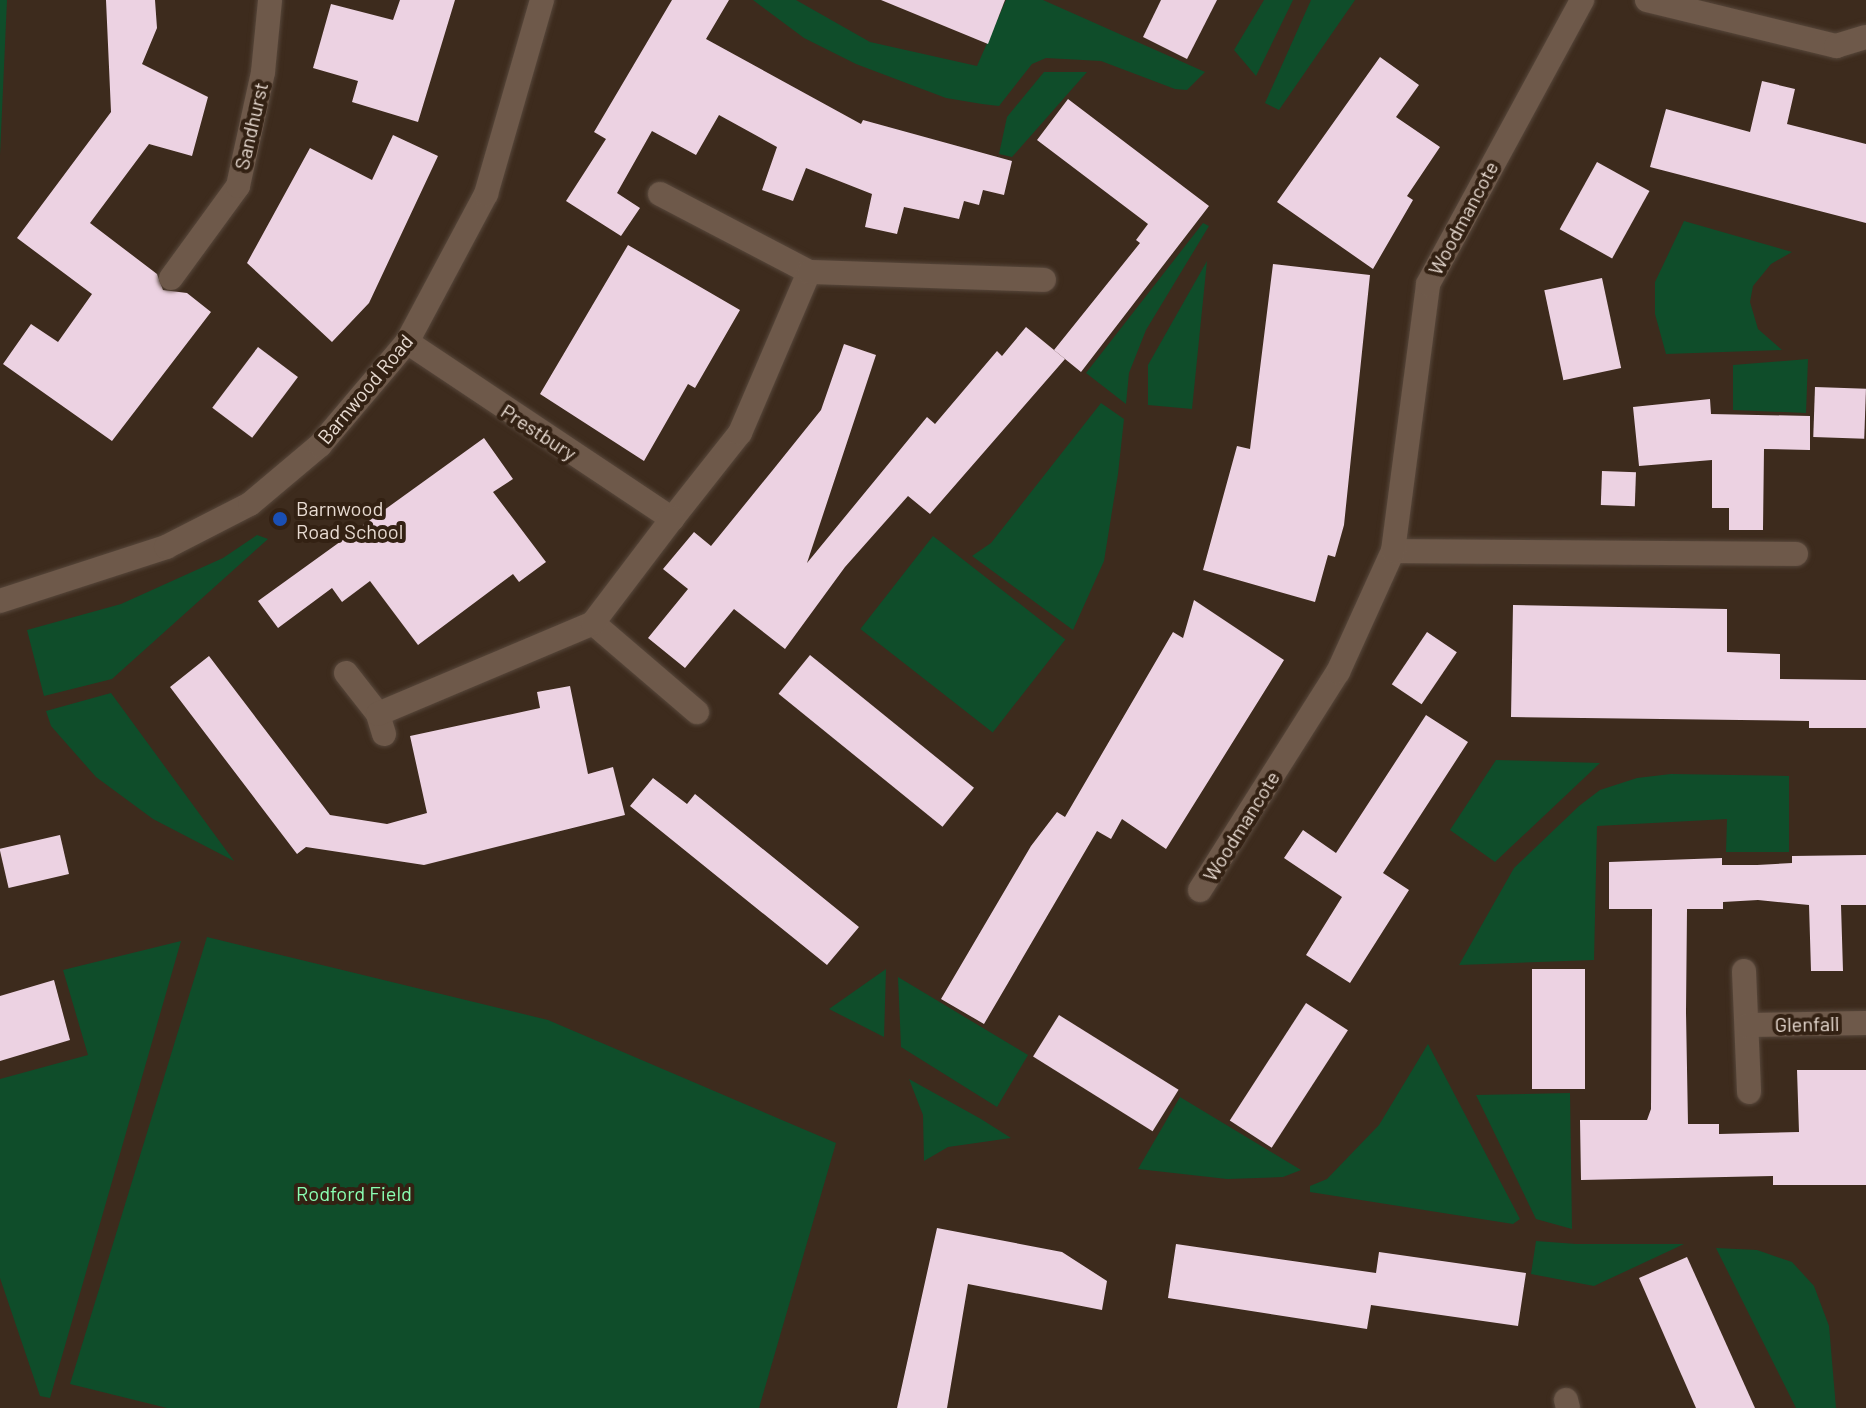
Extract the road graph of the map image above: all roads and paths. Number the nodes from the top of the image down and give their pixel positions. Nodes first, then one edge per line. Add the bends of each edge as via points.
1 (270, 0) edge
2 (1582, 0) edge
3 (1647, 0) edge
4 (538, 1) edge
5 (1866, 37) edge
6 (660, 194) dead end
7 (809, 272) junction
8 (171, 278) dead end
9 (1044, 280) dead end
10 (407, 342) junction
11 (672, 519) junction
12 (1393, 551) junction
13 (1796, 554) dead end
14 (0, 601) edge
15 (593, 623) junction
16 (346, 673) dead end
17 (697, 712) dead end
18 (1200, 890) dead end
19 (1744, 971) dead end
20 (1866, 1023) edge
21 (1747, 1025) junction
22 (1749, 1092) dead end

1 - 8 street, Sandhurst via 263,72 238,186
2 - 12 street, Woodmancote via 1428,284
3 - 5 street via 1836,46
4 - 10 street, Barnwood Road via 486,194
6 - 7 street
7 - 9 street
7 - 11 street via 740,433
10 - 11 street, Prestbury
10 - 14 street, Barnwood Road via 320,445 250,504 166,547
11 - 15 street
12 - 13 street
12 - 18 street, Woodmancote via 1338,672
15 - 16 street via 381,724
15 - 17 street
19 - 21 street, Glenfall
20 - 21 street, Glenfall
21 - 22 street, Glenfall

